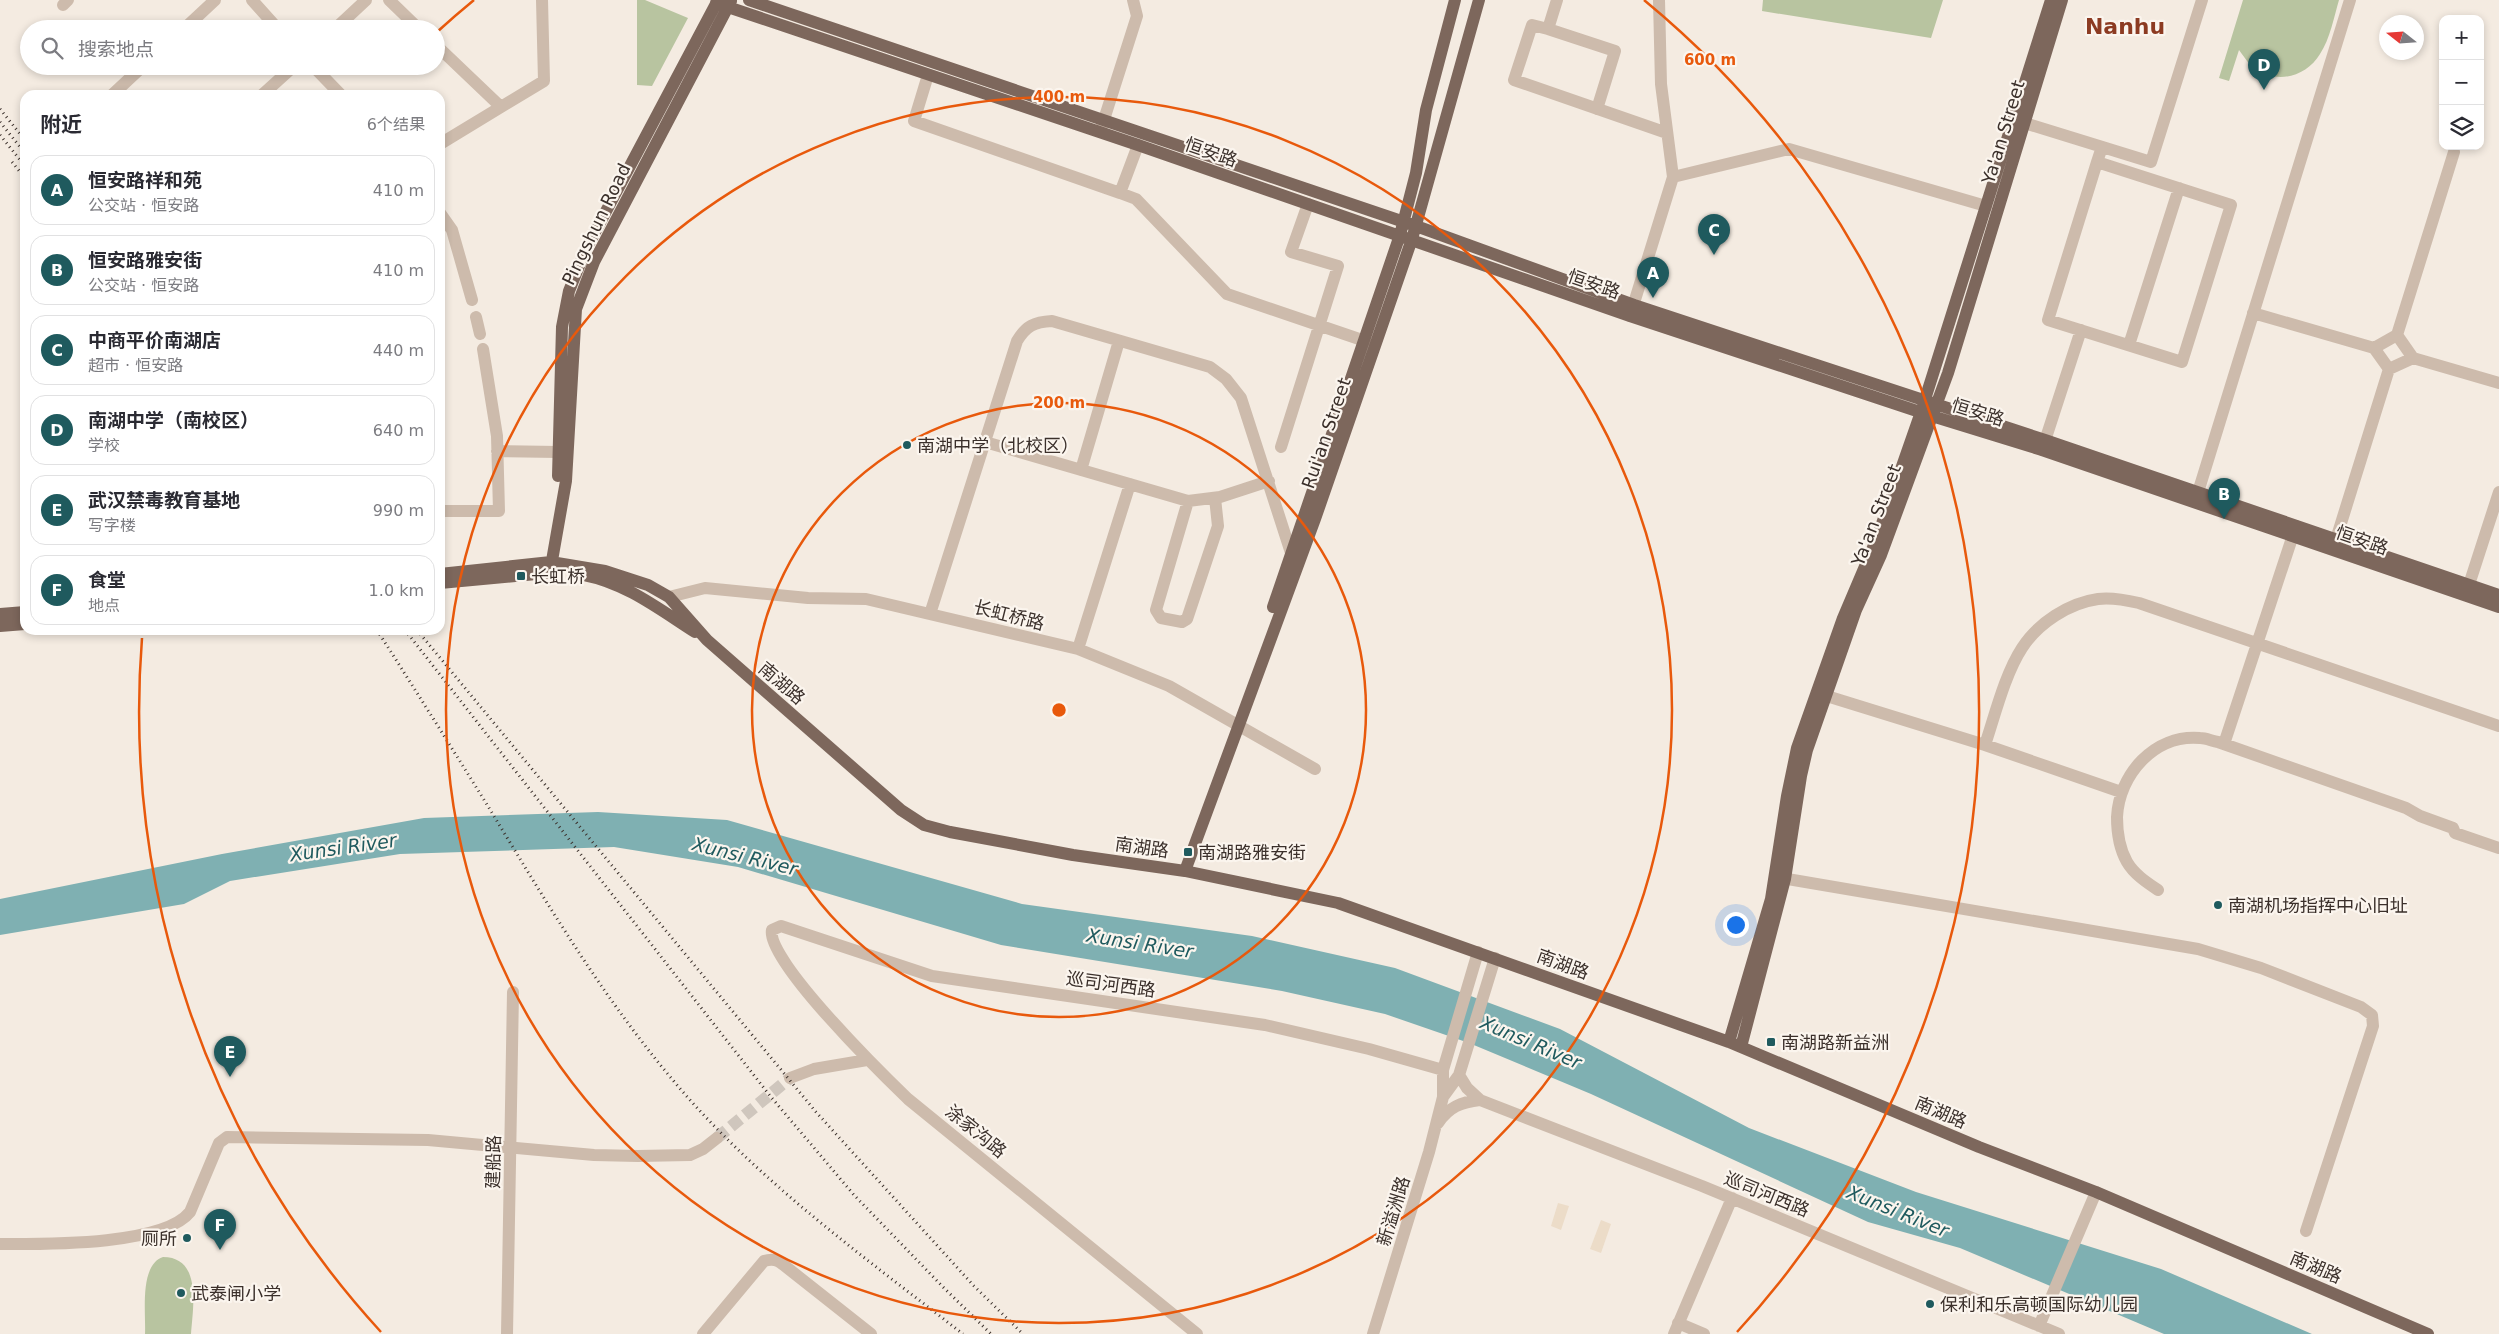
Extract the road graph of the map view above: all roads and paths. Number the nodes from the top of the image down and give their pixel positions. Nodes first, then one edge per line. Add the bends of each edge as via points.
1 (215, 0) edge
2 (252, 0) edge
3 (366, 0) edge
4 (389, 0) edge
5 (542, 0) edge
6 (749, 0) edge
7 (1133, 0) edge
8 (1455, 0) edge
9 (1479, 0) edge
10 (1556, 0) edge
11 (1659, 0) edge
12 (2051, 0) edge
13 (2062, 0) edge
14 (2202, 0) edge
15 (2350, 0) edge
16 (720, 2) edge
17 (194, 20) edge
18 (270, 20) edge
19 (345, 20) edge
20 (410, 20) edge
21 (1548, 29) junction
22 (445, 54) edge
23 (133, 75) edge
24 (284, 75) edge
25 (322, 75) edge
26 (928, 75) junction
27 (117, 90) edge
28 (268, 90) edge
29 (336, 90) edge
30 (501, 107) junction
31 (1597, 109) junction
32 (2018, 121) junction
33 (1101, 126) junction
34 (1667, 133) junction
35 (445, 141) edge
36 (1138, 145) junction
37 (2102, 147) junction
38 (2454, 152) dead end
39 (2097, 162) junction
40 (1673, 177) junction
41 (2179, 188) junction
42 (1120, 193) junction
43 (1308, 204) junction
44 (1986, 206) junction
45 (445, 220) edge
46 (1416, 226) junction
47 (1405, 232) junction
48 (472, 300) dead end
49 (1632, 310) junction
50 (2253, 314) junction
51 (476, 317) dead end
52 (1319, 326) junction
53 (2081, 330) junction
54 (480, 334) dead end
55 (2398, 335) junction
56 (1119, 341) junction
57 (1365, 341) junction
58 (2129, 345) junction
59 (2374, 348) junction
60 (483, 349) dead end
61 (2413, 358) junction
62 (2389, 370) junction
63 (2499, 383) edge
64 (1929, 408) junction
65 (985, 442) junction
66 (2044, 445) junction
67 (1281, 447) dead end
68 (497, 452) junction
69 (558, 452) junction
70 (1081, 470) junction
71 (1268, 481) junction
72 (1130, 484) junction
73 (2499, 492) edge
74 (2196, 497) junction
75 (1215, 498) junction
76 (1188, 501) junction
77 (445, 511) edge
78 (2295, 530) junction
79 (2335, 544) junction
80 (1292, 556) junction
81 (548, 567) junction
82 (445, 574) edge
83 (445, 583) edge
84 (2468, 589) junction
85 (2499, 595) edge
86 (669, 597) junction
87 (2499, 607) edge
88 (20, 612) edge
89 (0, 614) edge
90 (930, 614) junction
91 (20, 624) edge
92 (0, 626) edge
93 (707, 640) junction
94 (2257, 643) junction
95 (1078, 649) junction
96 (1821, 694) junction
97 (1236, 723) junction
98 (2499, 726) edge
99 (2224, 744) junction
100 (1985, 745) junction
101 (1314, 769) dead end
102 (2121, 792) junction
103 (2499, 848) edge
104 (1181, 871) junction
105 (1780, 878) junction
106 (2158, 890) dead end
107 (776, 927) joint
108 (1478, 952) junction
109 (1495, 958) junction
110 (513, 992) dead end
111 (1729, 1042) junction
112 (1741, 1047) junction
113 (867, 1060) junction
114 (1443, 1070) junction
115 (1459, 1075) junction
116 (790, 1078) tunnel mouth
117 (1443, 1097) junction
118 (1480, 1100) junction
119 (1435, 1128) junction
120 (717, 1138) tunnel mouth
121 (510, 1148) junction
122 (2096, 1192) junction
123 (1732, 1198) junction
124 (2306, 1231) dead end
125 (0, 1244) edge
126 (2039, 1326) junction
127 (1676, 1328) edge
128 (507, 1334) edge
129 (703, 1334) edge
130 (870, 1334) edge
131 (1197, 1334) edge
132 (1373, 1334) edge
133 (1704, 1334) edge
134 (2059, 1334) edge
135 (2428, 1334) edge

1 - 17 street
2 - 18 street
3 - 19 street
4 - 20 street
5 - 30 street via 544,81
6 - 33 main road, 恒安路
7 - 33 street via 1137,16
8 - 47 main road, Rui'an Street via 1426,110
9 - 46 main road
10 - 21 street
11 - 34 street via 1661,84
12 - 32 main road, Ya'an Street
13 - 32 main road, Ya'an Street
14 - 37 street via 2151,162
15 - 50 street
16 - 26 main road, 恒安路
16 - 69 main road, Pingshun Road via 586,249 569,291 562,326
16 - 81 main road, Pingshun Road via 578,301 566,481
21 - 31 street via 1615,51
21 - 31 street via 1532,25 1514,80
22 - 30 street
23 - 27 street
24 - 28 street
25 - 29 street
26 - 33 main road, 恒安路
26 - 42 street via 914,121
30 - 35 street
31 - 34 street
32 - 37 street
32 - 44 main road, Ya'an Street
32 - 64 main road, Ya'an Street
33 - 36 main road, 恒安路
33 - 47 main road, 恒安路
34 - 40 street
36 - 42 street
36 - 43 main road, 恒安路
37 - 39 street
38 - 55 street
39 - 41 street
39 - 53 street via 2048,320
40 - 44 street via 1789,149
40 - 49 street
41 - 58 street
41 - 58 street via 2231,205 2182,362
42 - 52 street via 1136,199 1227,294
43 - 47 main road, 恒安路
43 - 52 street via 1292,252 1338,266
44 - 64 main road, Ya'an Street
45 - 48 street via 452,230
46 - 47 main road, 恒安路
46 - 49 main road, 恒安路
47 - 49 main road, 恒安路
47 - 57 main road, Rui'an Street
47 - 97 main road, Rui'an Street via 1315,518
49 - 64 main road, 恒安路
50 - 59 street
50 - 74 street
51 - 54 street
52 - 57 street
52 - 67 street
53 - 58 street
53 - 66 street
55 - 59 street
55 - 61 street
56 - 65 street via 1052,321 1036,322 1024,330 1017,341
56 - 70 street
56 - 71 street via 1210,367 1226,379 1241,398
57 - 80 main road, Rui'an Street
59 - 62 street
60 - 68 street
61 - 62 street
61 - 63 street
62 - 79 street
64 - 66 main road, 恒安路
64 - 96 main road, Ya'an Street via 1843,618
65 - 70 street
65 - 90 street
66 - 74 main road, 恒安路
68 - 69 street
68 - 77 street via 499,511
69 - 81 main road, Pingshun Road
70 - 72 street
71 - 75 street
71 - 80 street
72 - 76 street
72 - 95 street
73 - 84 street
74 - 78 main road, 恒安路
75 - 76 street
75 - 76 street via 1218,526 1187,619 1182,622 1161,618 1156,610
78 - 79 main road, 恒安路
78 - 94 street
79 - 84 main road, 恒安路
80 - 97 main road, Rui'an Street
81 - 82 main road
81 - 83 main road
81 - 86 main road via 605,571 642,583
81 - 93 main road via 616,584
84 - 85 main road, 恒安路
84 - 87 main road, 恒安路
86 - 90 street, 长虹桥路 via 705,588 732,589 808,598 866,598
86 - 93 main road
88 - 89 main road
90 - 95 street, 长虹桥路
91 - 92 main road
93 - 104 main road, 南湖路 via 900,810 924,825 1005,843
94 - 98 street
94 - 99 street
94 - 100 street via 2118,598 2075,605 2057,614 2022,648
95 - 97 street, 长虹桥路 via 1169,686
96 - 100 street
96 - 105 main road, Ya'an Street via 1792,770
97 - 101 street, 长虹桥路
97 - 104 main road, Rui'an Street
99 - 102 street via 2199,738 2163,745 2129,774
99 - 103 street via 2406,808 2453,828 2455,833
100 - 102 street
102 - 106 street via 2117,823 2120,844 2135,872
104 - 108 main road, 南湖路 via 1324,899
105 - 111 main road, Ya'an Street
105 - 112 main road, Ya'an Street
105 - 124 street via 2198,949 2261,968 2361,1007 2372,1015 2373,1026
107 - 113 street, 涂家沟路 via 772,930 771,940 780,956
107 - 114 street, 巡司河西路 via 932,976 1265,1025
108 - 109 main road, 南湖路
108 - 114 street
109 - 111 main road, 南湖路
109 - 115 street
110 - 121 street, 建船路
111 - 112 main road, 南湖路
112 - 122 main road, 南湖路 via 1979,1147
113 - 116 street via 814,1069
113 - 131 street, 涂家沟路 via 908,1099
114 - 117 street
115 - 117 street
115 - 118 street
117 - 119 street, 新溢洲路
118 - 119 street via 1451,1108
118 - 123 street, 巡司河西路
119 - 132 street, 新溢洲路
120 - 121 street via 690,1155 594,1155
121 - 125 street via 428,1140 227,1137 219,1143 190,1212 183,1220 99,1242
121 - 128 street, 建船路
122 - 126 street
122 - 135 main road, 南湖路
123 - 126 street, 巡司河西路
123 - 127 street
126 - 134 street, 巡司河西路
127 - 133 street
129 - 130 street via 769,1259 786,1266

